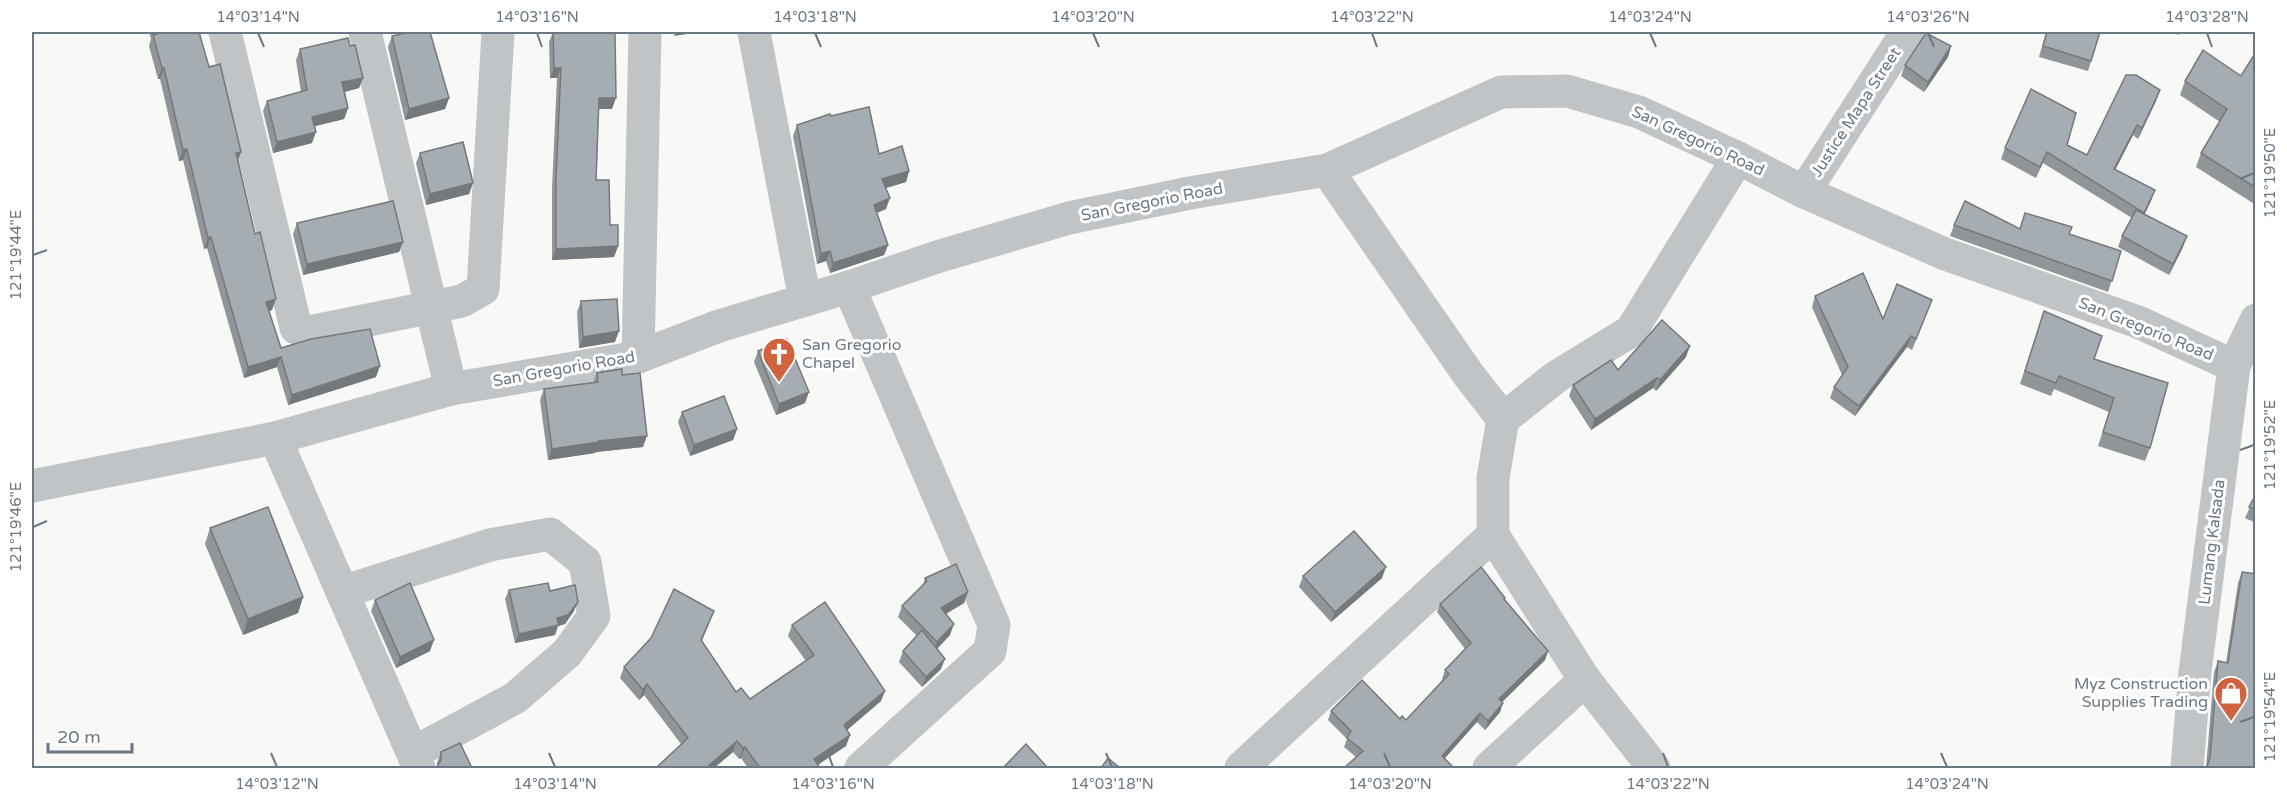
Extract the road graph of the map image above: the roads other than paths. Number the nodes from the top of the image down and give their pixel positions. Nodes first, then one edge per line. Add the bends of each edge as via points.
1 (225, 32) edge
2 (364, 32) edge
3 (498, 32) edge
4 (645, 32) edge
5 (754, 32) edge
6 (1907, 32) edge
7 (1738, 158) junction
8 (1327, 170) junction
9 (1804, 192) junction
10 (849, 287) junction
11 (805, 300) junction
12 (430, 307) junction
13 (2256, 320) edge
14 (638, 357) junction
15 (2234, 366) junction
16 (451, 389) junction
17 (1503, 419) junction
18 (275, 438) junction
19 (32, 486) edge
20 (1493, 535) junction
21 (342, 592) junction
22 (1585, 680) junction
23 (416, 761) edge
24 (861, 768) edge
25 (1241, 768) edge
26 (1489, 768) edge
27 (1654, 768) edge
28 (2187, 768) edge

1 - 12 street via 296,328 309,332
2 - 12 street
3 - 12 street via 483,289 462,301
4 - 14 street
5 - 11 street
6 - 9 street, Justice Mapa Street
7 - 8 street, San Gregorio Road via 1639,112 1567,91 1501,92
7 - 9 street, San Gregorio Road
7 - 17 street via 1631,331 1556,377
8 - 10 street, San Gregorio Road via 1069,218
8 - 17 street
9 - 15 street, San Gregorio Road via 1945,254 2138,322
10 - 11 street, San Gregorio Road
10 - 24 street via 994,625 990,651
11 - 14 street, San Gregorio Road via 719,326
12 - 16 street
13 - 15 street, Lumang Kalsada
14 - 16 street, San Gregorio Road
15 - 28 street, Lumang Kalsada via 2195,672
16 - 18 street, San Gregorio Road
17 - 20 street via 1493,478
18 - 19 street, San Gregorio Road
18 - 21 street
20 - 22 street
20 - 25 street
21 - 23 street
21 - 23 street via 490,545 550,534 585,561 594,616 567,653 515,698
22 - 26 street
22 - 27 street

